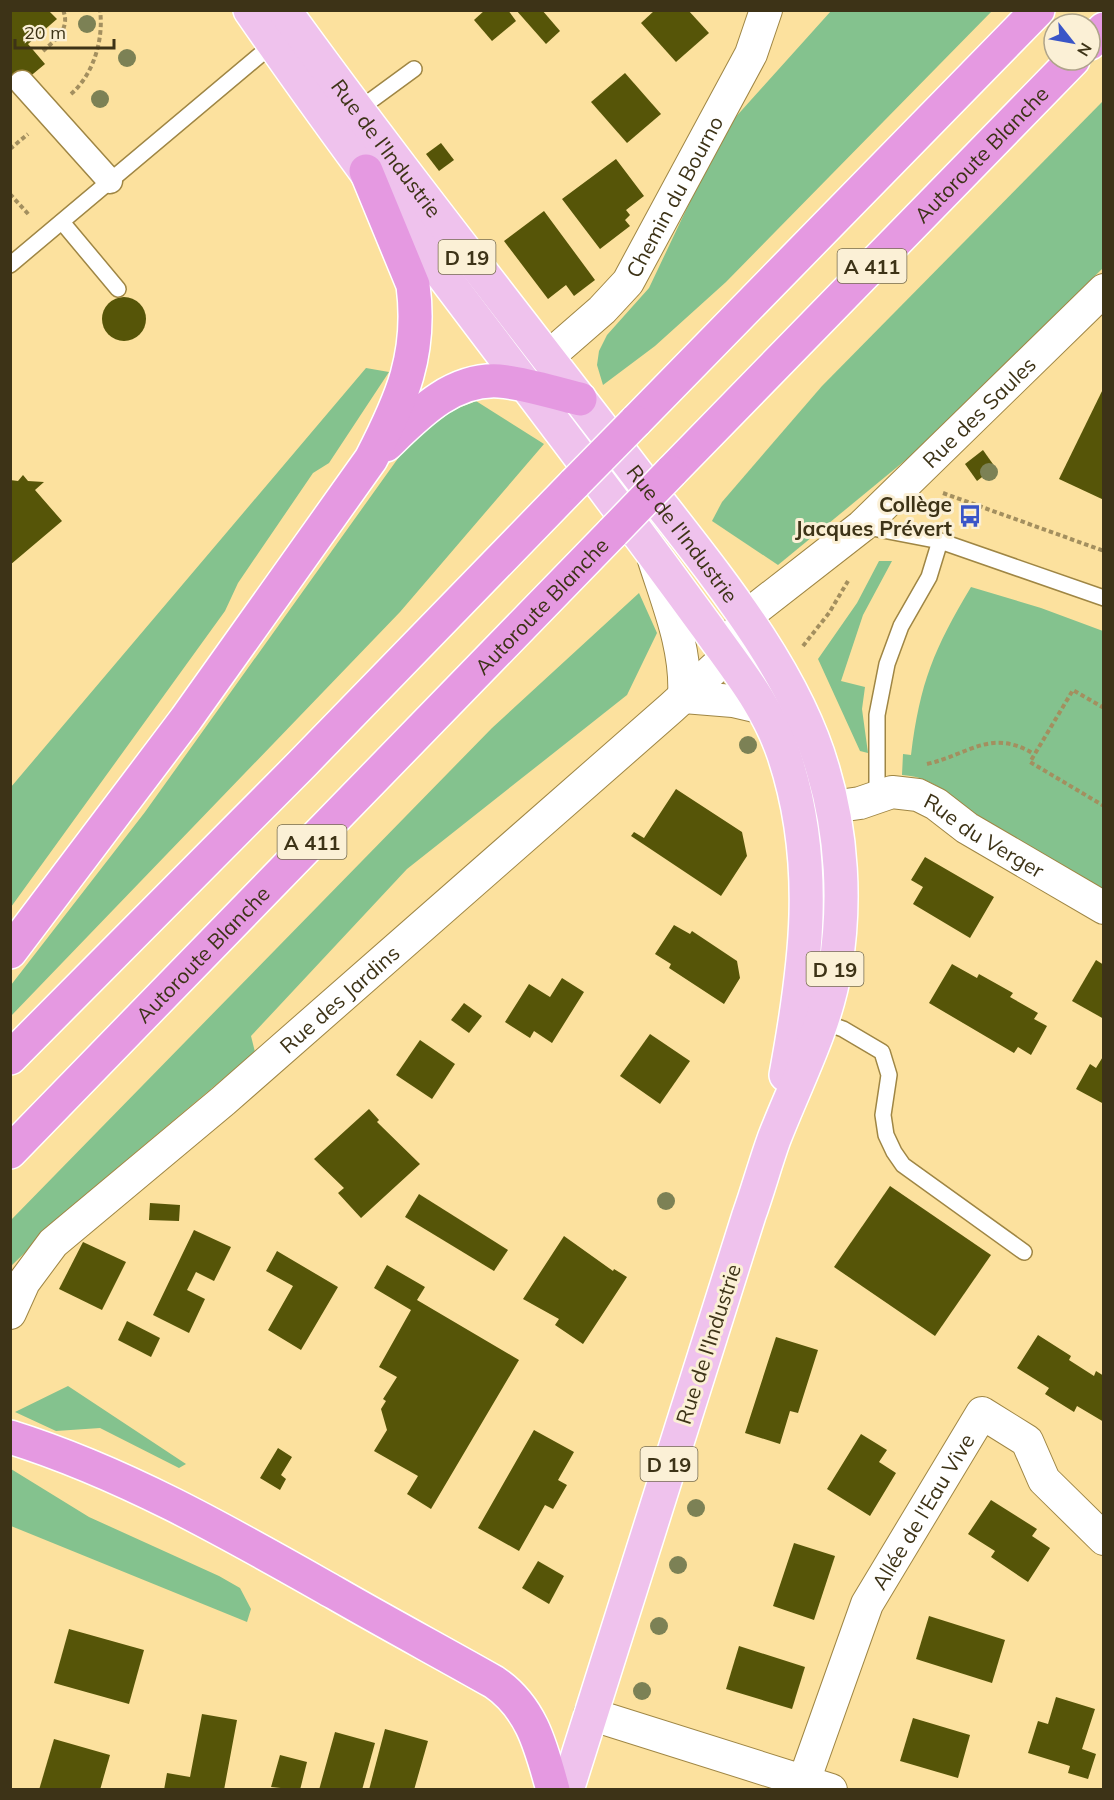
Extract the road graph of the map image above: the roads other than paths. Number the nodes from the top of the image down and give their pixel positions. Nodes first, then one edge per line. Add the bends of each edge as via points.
1 (250, 10) edge
2 (284, 10) edge
3 (766, 10) edge
4 (1038, 10) edge
5 (273, 44) junction
6 (414, 69) dead end
7 (1061, 72) edge
8 (22, 83) dead end
9 (358, 110) junction
10 (366, 171) junction
11 (110, 181) junction
12 (62, 222) junction
13 (10, 266) edge
14 (118, 289) dead end
15 (1104, 290) edge
16 (548, 357) junction
17 (528, 388) junction
18 (580, 399) junction
19 (371, 459) junction
20 (862, 525) junction
21 (940, 541) junction
22 (651, 550) junction
23 (1104, 598) edge
24 (749, 625) junction
25 (728, 656) junction
26 (684, 697) junction
27 (764, 708) junction
28 (794, 789) junction
29 (856, 802) junction
30 (1104, 908) edge
31 (10, 952) edge
32 (810, 1018) junction
33 (10, 1058) edge
34 (10, 1152) edge
35 (1024, 1252) dead end
36 (10, 1313) edge
37 (11, 1437) edge
38 (1104, 1539) edge
39 (590, 1714) junction
40 (818, 1785) edge
41 (553, 1790) edge
42 (567, 1790) edge

1 - 5 main road, Rue de l'Industrie / D 19
2 - 9 main road, Rue de l'Industrie / D 19
3 - 16 street, Chemin du Bourno via 751,54 628,282
4 - 33 highway, A 411, bridge
5 - 10 main road, Rue de l'Industrie / D 19
5 - 11 lane
6 - 9 lane
7 - 34 highway, Autoroute Blanche / A 411, bridge
8 - 11 street
9 - 16 main road, Rue de l'Industrie / D 19 via 468,258
10 - 17 main road, Rue de l'Industrie / D 19
10 - 19 highway via 413,285 416,313 409,375
11 - 12 lane
12 - 13 lane
12 - 14 lane
15 - 20 street, Rue des Saules
16 - 18 main road, Rue de l'Industrie / D 19
17 - 18 highway
17 - 19 highway via 501,381 461,387 425,409
17 - 22 main road, Rue de l'Industrie / D 19
18 - 24 main road, Rue de l'Industrie / D 19
19 - 31 highway via 179,728
20 - 21 lane
20 - 24 street, Rue des Saules
21 - 23 lane
21 - 29 lane via 929,577 889,656 878,707 877,762
22 - 25 main road, Rue de l'Industrie / D 19
22 - 26 street via 679,639
24 - 25 street, Rue des Jardins
24 - 29 main road, Rue de l'Industrie / D 19 via 785,680 816,745
25 - 26 street, Rue des Jardins
25 - 27 main road, Rue de l'Industrie / D 19
26 - 27 street
26 - 36 street, Rue des Jardins via 223,1101 53,1243 24,1282
27 - 28 main road, Rue de l'Industrie / D 19
28 - 29 street
28 - 32 main road, Rue de l'Industrie / D 19 via 807,896 805,962
29 - 30 street, Rue du Verger via 900,792 927,799 967,828
29 - 32 main road, Rue de l'Industrie / D 19 via 841,882 840,934 833,981
32 - 35 lane via 843,1029 882,1052 889,1075 883,1115 886,1135 903,1165
32 - 39 main road, Rue de l'Industrie / D 19
37 - 41 highway via 103,1473 211,1524 494,1682 514,1698 530,1720
38 - 40 street, Allée de l'Eau Vive via 1044,1480 1027,1441 982,1413 867,1604
39 - 40 street
39 - 42 main road, Rue de l'Industrie / D 19

